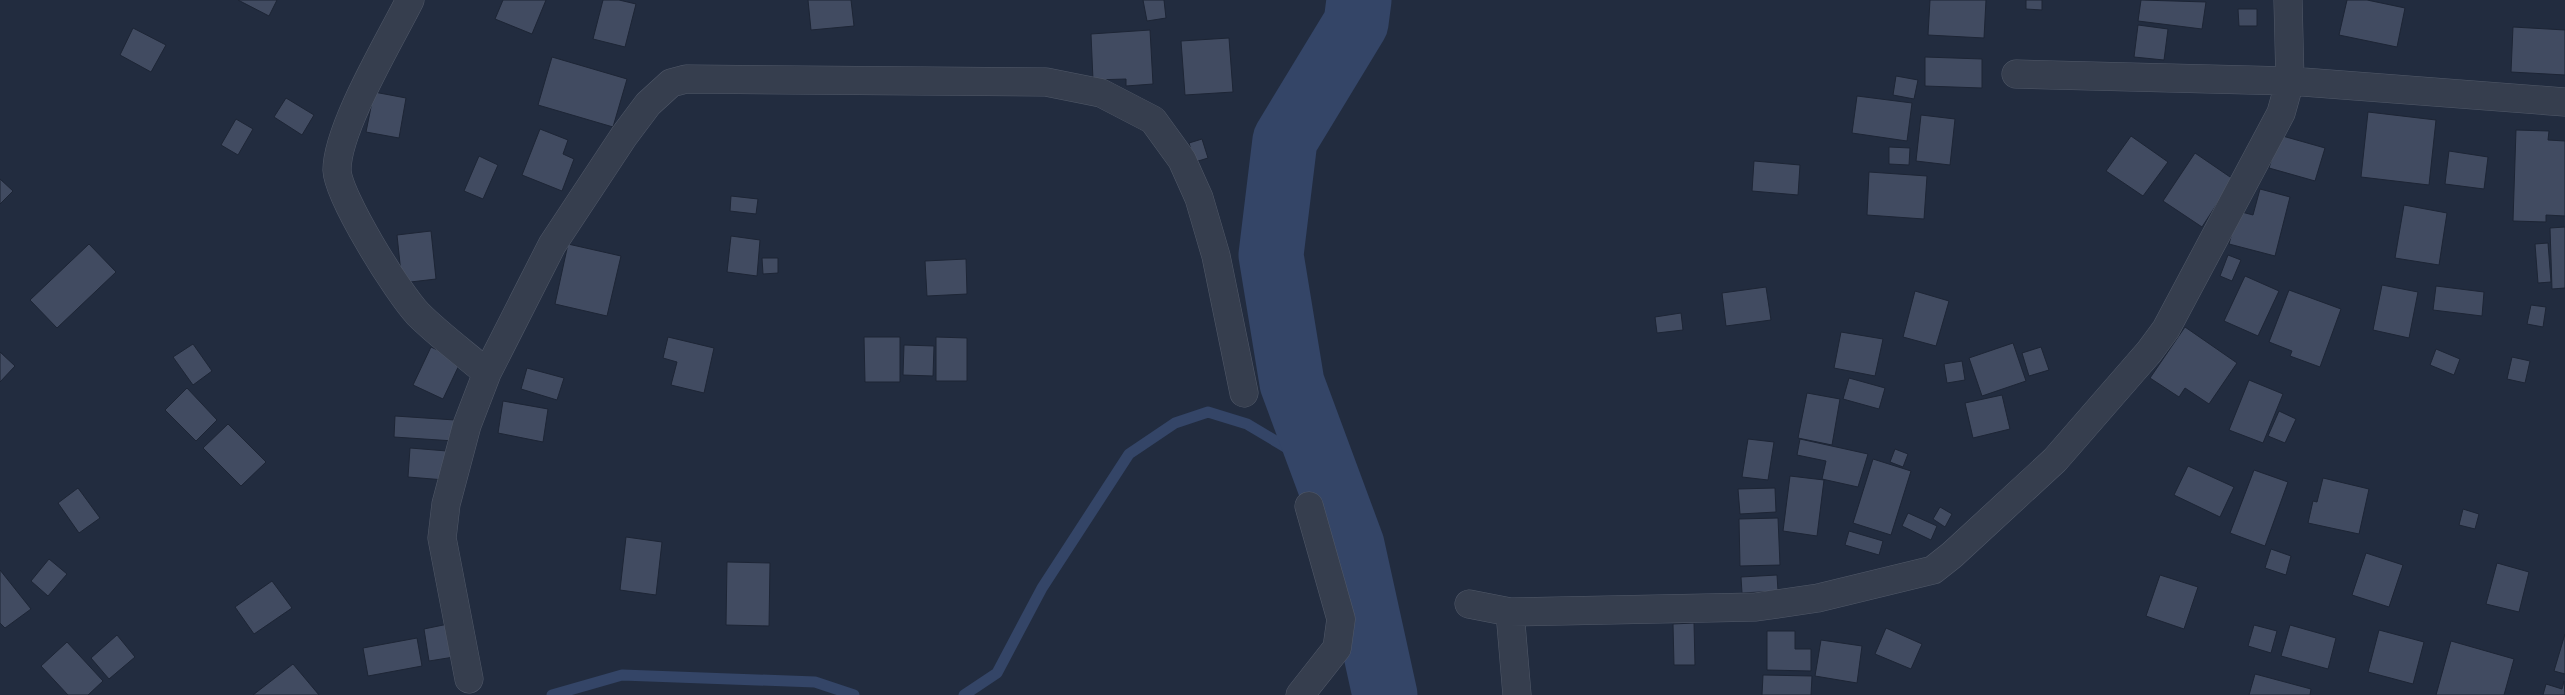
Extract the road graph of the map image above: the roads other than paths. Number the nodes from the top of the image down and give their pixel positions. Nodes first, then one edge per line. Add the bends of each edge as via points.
1 (410, 0) edge
2 (2288, 0) edge
3 (2016, 74) dead end
4 (2290, 81) junction
5 (2565, 102) edge
6 (487, 373) junction
7 (1244, 393) dead end
8 (1309, 506) dead end
9 (1469, 604) dead end
10 (1510, 612) junction
11 (469, 679) dead end
12 (1300, 695) edge
13 (1517, 695) edge

1 - 6 street via 343,138 337,170 343,196 399,291 419,314
2 - 4 street
3 - 4 street
4 - 5 street
4 - 10 street via 2281,113 2166,329 2055,460 1933,570 1818,598 1756,607
6 - 7 street via 552,245 624,136 648,104 671,83 686,79 1046,82 1101,93 1153,120 1182,160 1199,198 1216,256
6 - 11 street via 467,425 446,504 442,538
8 - 12 street via 1341,619 1338,648
9 - 10 street
10 - 13 street

